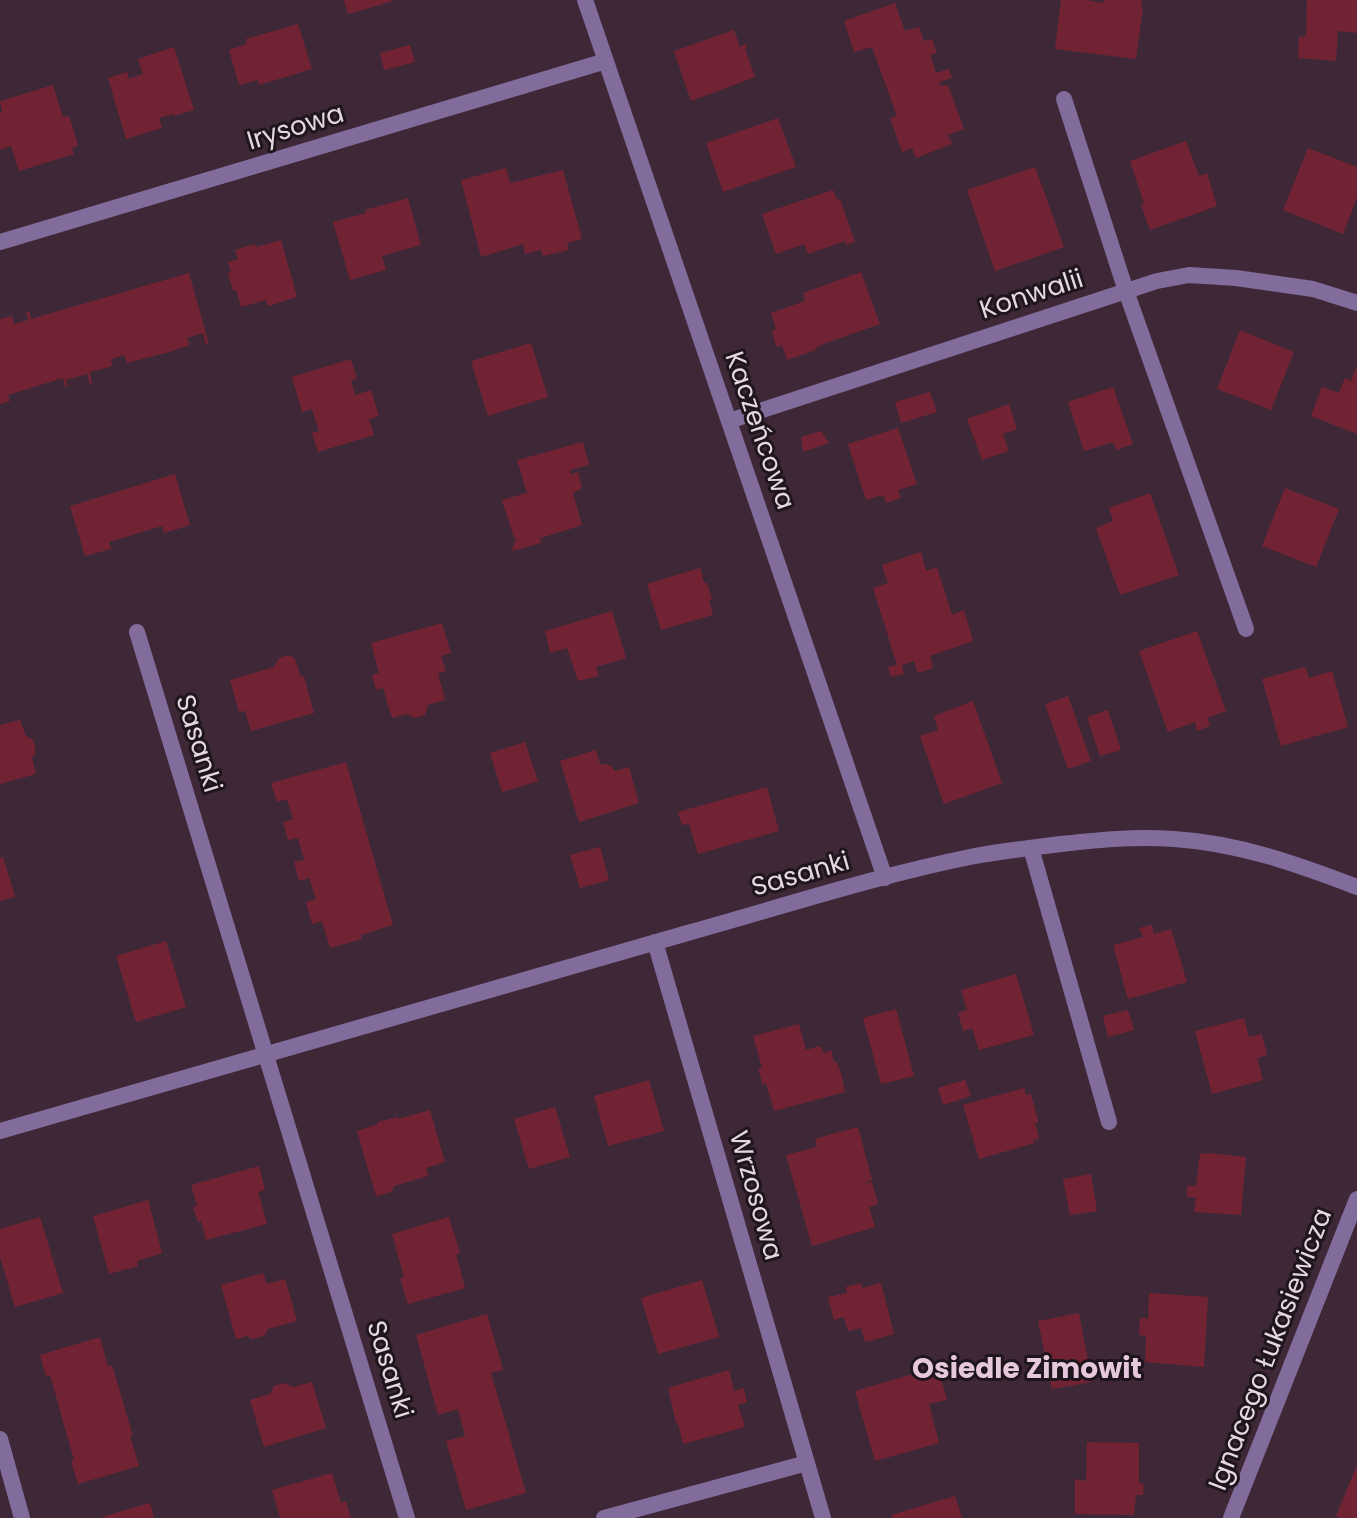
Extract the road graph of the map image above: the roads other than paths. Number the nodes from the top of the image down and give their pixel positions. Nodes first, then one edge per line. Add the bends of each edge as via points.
1 (585, 0) edge
2 (606, 61) junction
3 (1064, 99) dead end
4 (0, 242) edge
5 (1126, 291) junction
6 (1357, 303) edge
7 (729, 421) junction
8 (1246, 629) dead end
9 (137, 632) dead end
10 (1031, 848) junction
11 (885, 878) junction
12 (1357, 887) edge
13 (655, 942) junction
14 (266, 1053) junction
15 (1109, 1122) dead end
16 (0, 1131) edge
17 (1357, 1199) edge
18 (0, 1439) edge
19 (807, 1463) junction
20 (22, 1518) edge
21 (407, 1518) edge
22 (604, 1518) edge
23 (823, 1518) edge
24 (1231, 1518) edge

1 - 2 street, Kaczeńcowa
2 - 4 street, Irysowa
2 - 7 street, Kaczeńcowa
3 - 5 street
5 - 6 street, Konwalii via 1189,275 1291,285
5 - 7 street, Konwalii
5 - 8 street
7 - 11 street, Kaczeńcowa
9 - 14 street, Sasanki
10 - 11 street, Sasanki
10 - 12 street, Sasanki via 1173,838 1268,855
10 - 15 street
11 - 13 street, Sasanki
13 - 14 street, Sasanki
13 - 19 street, Wrzosowa
14 - 16 street, Sasanki
14 - 21 street, Sasanki
17 - 24 street, Ignacego Łukasiewicza
18 - 20 street
19 - 22 street
19 - 23 street, Wrzosowa

